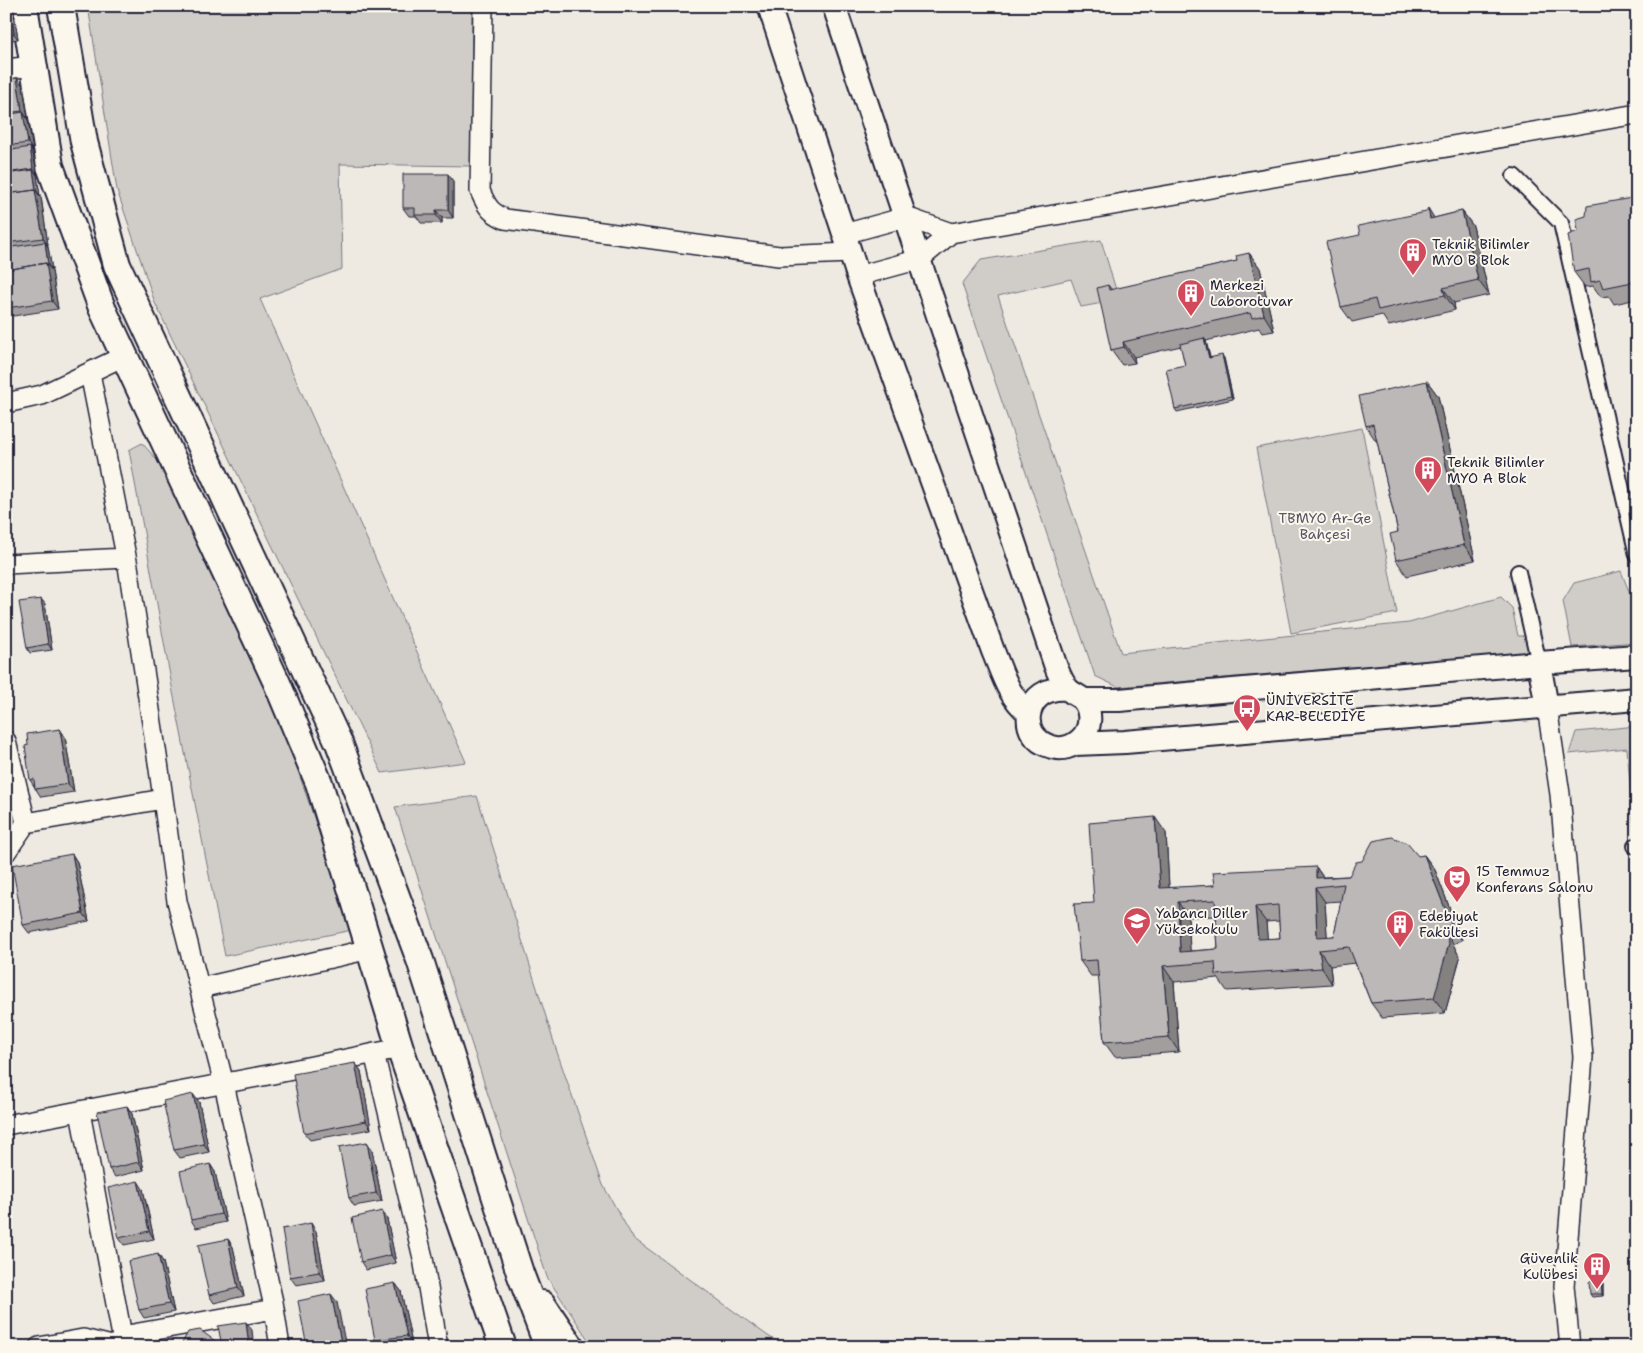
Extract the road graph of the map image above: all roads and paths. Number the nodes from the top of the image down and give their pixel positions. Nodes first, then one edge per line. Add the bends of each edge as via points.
1 (24, 6) edge
2 (61, 6) edge
3 (483, 6) edge
4 (769, 6) edge
5 (834, 6) edge
6 (34, 66) junction
7 (6, 69) edge
8 (1637, 114) edge
9 (1514, 176) dead end
10 (906, 217) junction
11 (951, 233) junction
12 (847, 243) junction
13 (920, 259) junction
14 (858, 276) junction
15 (124, 356) junction
16 (90, 373) junction
17 (6, 403) edge
18 (1637, 555) edge
19 (126, 558) junction
20 (6, 564) edge
21 (1518, 572) dead end
22 (1637, 656) edge
23 (1539, 662) junction
24 (1075, 694) junction
25 (1637, 699) edge
26 (1548, 707) junction
27 (1029, 713) junction
28 (6, 741) edge
29 (1075, 744) junction
30 (11, 779) edge
31 (163, 799) junction
32 (26, 823) junction
33 (6, 852) edge
34 (370, 949) junction
35 (200, 988) junction
36 (400, 1048) junction
37 (374, 1053) junction
38 (224, 1084) junction
39 (80, 1112) junction
40 (6, 1124) edge
41 (520, 1273) junction
42 (274, 1310) junction
43 (118, 1343) edge
44 (40, 1347) edge
45 (280, 1347) edge
46 (438, 1347) edge
47 (504, 1347) edge
48 (548, 1347) edge
49 (572, 1347) edge
50 (1570, 1347) edge

1 - 6 main road
2 - 41 main road via 84,142 117,265 339,742 420,960
3 - 12 street via 480,191 494,214 505,219 779,256
4 - 12 street
5 - 10 street
6 - 7 street
6 - 15 main road via 50,166 102,308
8 - 11 street
9 - 18 street via 1561,223
10 - 11 street
10 - 12 street
10 - 13 street
11 - 13 street
12 - 14 street
13 - 14 street
13 - 24 street via 1056,667
14 - 27 street via 993,651 1010,692
15 - 16 street
15 - 34 main road via 277,683 318,783
16 - 17 street via 42,395
16 - 19 street
19 - 20 street
19 - 31 street
21 - 23 street
22 - 23 street
23 - 24 street via 1119,700
23 - 26 street
24 - 27 street via 1057,688 1048,690 1033,703
24 - 29 street via 1088,709 1089,724 1083,738
25 - 26 street
26 - 29 street
26 - 50 street via 1560,794 1583,1057 1564,1286
27 - 29 street via 1032,732 1042,743 1056,749
28 - 30 street
30 - 32 street
31 - 32 street
31 - 35 street via 177,900
32 - 33 street
34 - 35 street
34 - 36 main road
35 - 38 street
36 - 37 street
36 - 47 main road
37 - 38 street
37 - 46 street via 423,1258
38 - 39 street
38 - 42 street
39 - 40 street
39 - 43 street
41 - 48 main road
41 - 49 main road
42 - 43 street
42 - 45 street
43 - 44 street via 83,1339

